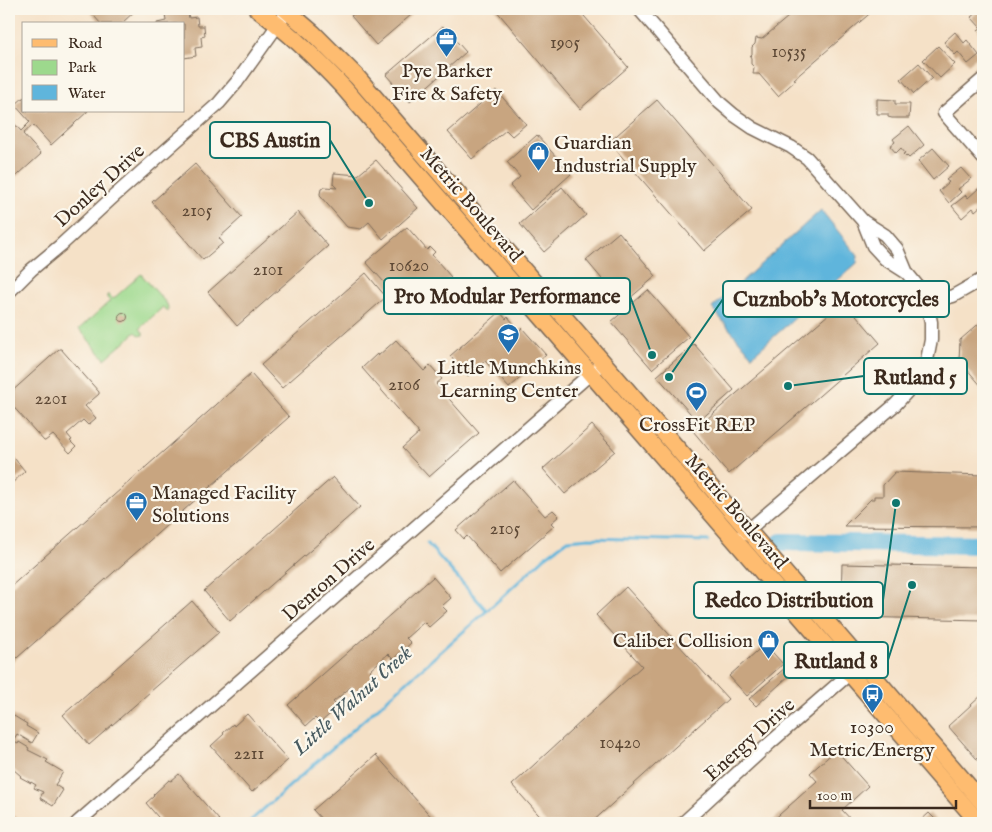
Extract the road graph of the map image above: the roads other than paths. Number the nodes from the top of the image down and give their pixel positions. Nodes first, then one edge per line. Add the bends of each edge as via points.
1 (257, 9) edge
2 (639, 9) edge
3 (287, 10) edge
4 (278, 24) junction
5 (983, 78) edge
6 (983, 158) edge
7 (983, 279) edge
8 (9, 292) edge
9 (927, 303) junction
10 (597, 368) junction
11 (741, 535) junction
12 (863, 663) junction
13 (850, 674) junction
14 (945, 758) junction
15 (933, 770) junction
16 (983, 803) edge
17 (77, 823) edge
18 (683, 823) edge
19 (979, 823) edge

1 - 4 main road, Metric Boulevard
2 - 9 street via 720,103 753,128 807,158 863,221 873,246 906,273
3 - 4 street, Donley Drive
3 - 10 main road, Metric Boulevard via 357,77
4 - 8 street, Donley Drive via 219,103
4 - 10 main road, Metric Boulevard via 322,64
5 - 6 street via 944,112
7 - 9 street via 953,296
9 - 11 street via 931,340 927,360 914,384 896,404
10 - 11 main road, Metric Boulevard
10 - 17 street, Denton Drive
11 - 12 main road, Metric Boulevard
11 - 13 main road, Metric Boulevard
12 - 13 street, Energy Drive
12 - 14 main road, Metric Boulevard
13 - 15 main road, Metric Boulevard
13 - 18 street, Energy Drive
14 - 15 main road
14 - 16 main road, Metric Boulevard
15 - 19 main road, Metric Boulevard

